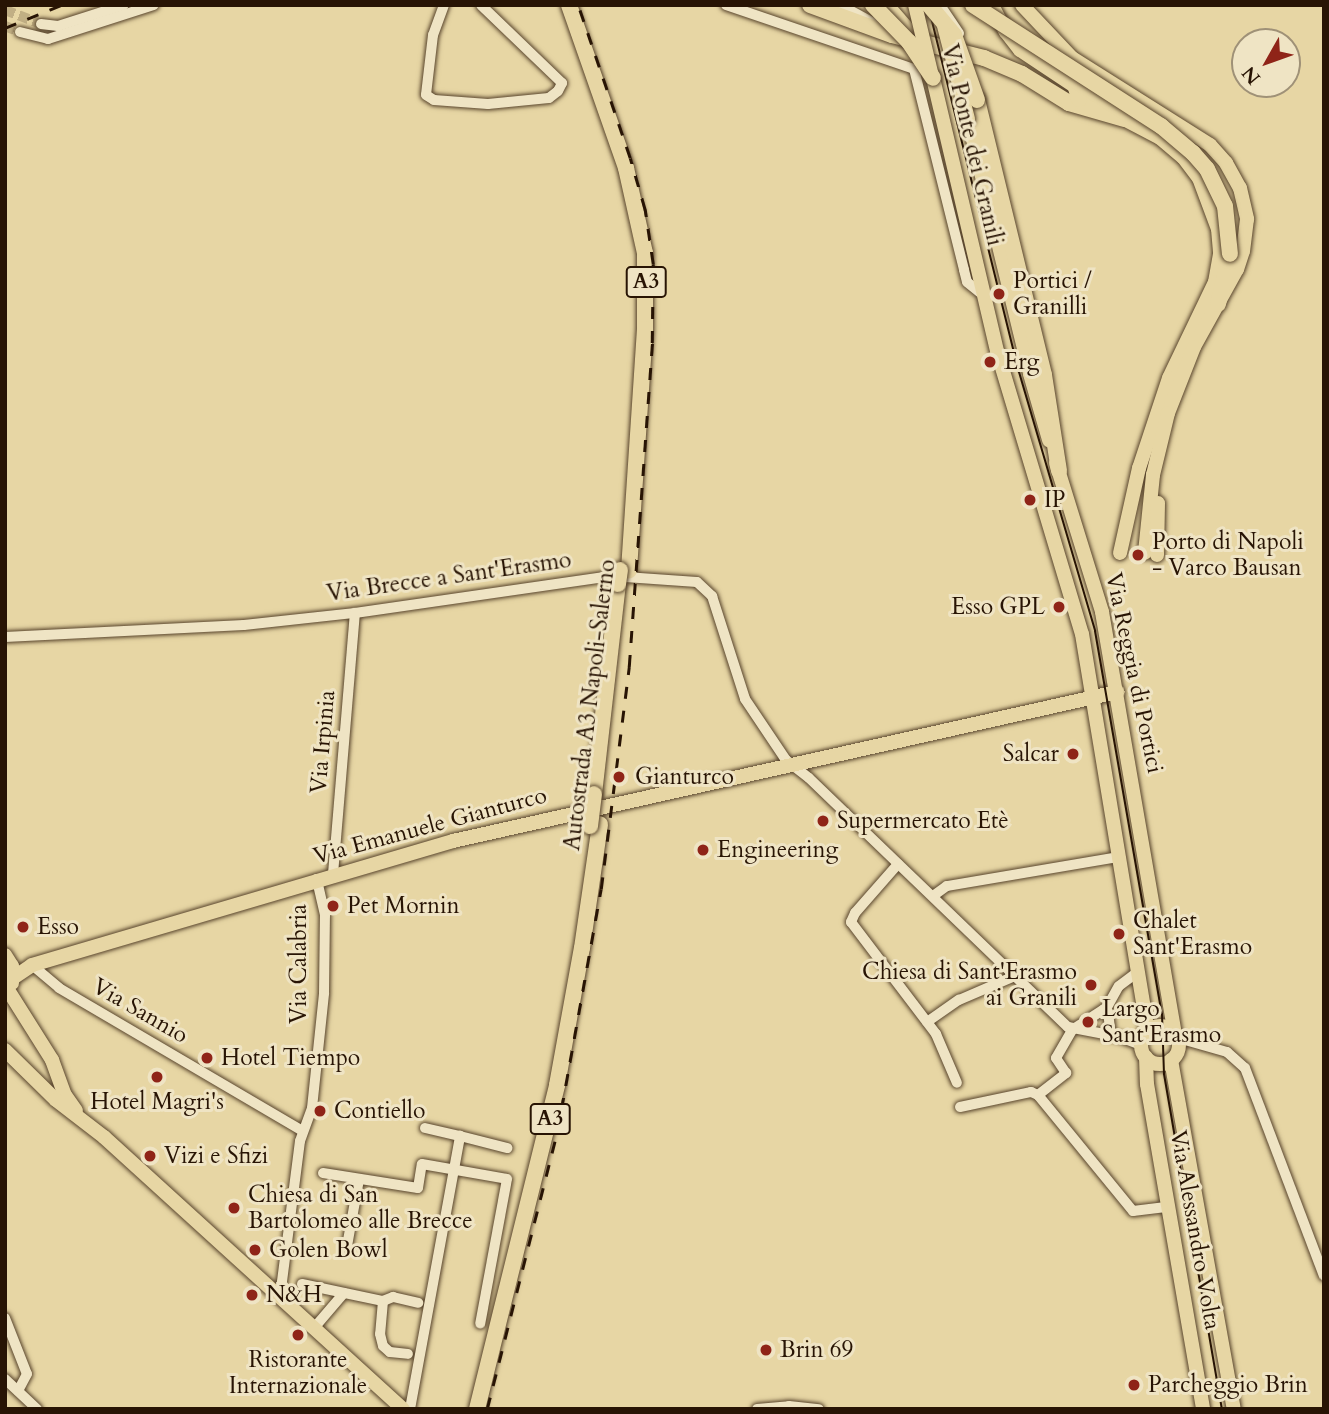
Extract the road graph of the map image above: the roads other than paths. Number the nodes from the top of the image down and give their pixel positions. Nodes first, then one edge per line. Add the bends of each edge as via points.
1 (124, 5) edge
2 (154, 5) edge
3 (444, 5) edge
4 (481, 5) edge
5 (560, 5) edge
6 (569, 5) edge
7 (726, 5) edge
8 (810, 5) edge
9 (840, 5) edge
10 (864, 5) edge
11 (915, 5) edge
12 (929, 5) edge
13 (939, 5) edge
14 (973, 5) edge
15 (992, 5) edge
16 (1021, 5) edge
17 (881, 8) edge
18 (41, 24) tunnel mouth
19 (20, 32) tunnel mouth
20 (892, 35) junction
21 (920, 42) junction
22 (1041, 66) junction
23 (1089, 69) junction
24 (933, 78) junction
25 (1073, 96) junction
26 (977, 100) junction
27 (1124, 119) joint
28 (1009, 289) joint
29 (984, 296) junction
30 (1218, 304) junction
31 (1153, 451) junction
32 (1059, 471) junction
33 (1141, 514) junction
34 (624, 577) junction
35 (355, 613) junction
36 (5, 637) edge
37 (1117, 692) junction
38 (1091, 697) junction
39 (792, 764) junction
40 (595, 825) junction
41 (1119, 857) junction
42 (898, 864) junction
43 (332, 874) junction
44 (317, 879) junction
45 (933, 896) junction
46 (8, 959) edge
47 (32, 965) junction
48 (1139, 971) junction
49 (1015, 976) junction
50 (9, 987) edge
51 (1106, 1009) junction
52 (927, 1022) junction
53 (1072, 1030) junction
54 (1148, 1031) junction
55 (1111, 1035) junction
56 (1176, 1035) junction
57 (38, 1039) junction
58 (5, 1050) edge
59 (1144, 1051) junction
60 (1171, 1060) junction
61 (19, 1063) junction
62 (957, 1083) dead end
63 (1038, 1096) junction
64 (960, 1107) dead end
65 (80, 1118) junction
66 (425, 1128) dead end
67 (303, 1131) junction
68 (460, 1136) junction
69 (508, 1148) dead end
70 (454, 1168) junction
71 (323, 1173) dead end
72 (359, 1179) junction
73 (1168, 1207) junction
74 (347, 1246) dead end
75 (1324, 1276) edge
76 (302, 1284) dead end
77 (344, 1293) junction
78 (280, 1297) junction
79 (383, 1301) junction
80 (418, 1303) dead end
81 (5, 1318) edge
82 (480, 1324) dead end
83 (314, 1328) junction
84 (408, 1354) dead end
85 (5, 1379) edge
86 (18, 1391) junction
87 (799, 1407) edge
88 (37, 1409) edge
89 (404, 1409) edge
90 (410, 1409) edge
91 (468, 1409) edge
92 (477, 1409) edge
93 (757, 1409) edge
94 (819, 1409) edge
95 (1203, 1409) edge
96 (1234, 1409) edge

1 - 18 street via 58,26
2 - 19 street via 48,39
3 - 4 street via 433,34 426,94 434,100 488,104 549,98 558,92 562,83
5 - 34 highway, Autostrada A3 Napoli-Salerno / A3 via 617,170 635,253
6 - 34 highway, Autostrada A3 Napoli-Salerno / A3 via 626,168 645,253 645,329
7 - 29 street via 914,69 967,282
8 - 20 highway
9 - 20 street
10 - 17 street, bridge
11 - 24 main road, Via Ponte dei Granili, bridge
12 - 26 highway, bridge via 959,46
13 - 26 street, bridge via 962,38
13 - 28 main road, Via Ponte dei Granili, bridge
14 - 30 highway, bridge via 1161,126 1207,169 1229,224 1230,254
15 - 22 main road via 1020,50
16 - 23 main road via 1057,45
17 - 21 main road
17 - 24 highway, bridge
20 - 21 highway
21 - 25 highway via 997,64
22 - 23 main road
22 - 25 main road
23 - 30 main road via 1210,145 1240,188 1247,219 1243,251
24 - 29 main road, Via Ponte dei Granili
25 - 27 highway
26 - 32 highway via 1040,359
27 - 31 main road via 1183,156 1211,201 1219,229 1215,282 1169,378
28 - 32 main road, Via Reggia di Portici
29 - 38 main road, Via Reggia di Portici via 1075,608
30 - 31 main road via 1185,367
31 - 33 main road
31 - 33 main road via 1151,554
31 - 33 main road via 1128,510 1124,553
32 - 37 main road, Via Reggia di Portici via 1102,612
34 - 40 highway, Autostrada A3 Napoli-Salerno / A3
35 - 36 street, Via Brecce a Sant'Erasmo via 244,625
35 - 39 street, Via Brecce a Sant'Erasmo via 611,576 697,582 712,596 745,699
35 - 43 street, Via Irpinia
37 - 38 main road, Via Emanuele Gianturco
37 - 56 main road, Via Reggia di Portici
38 - 39 main road, Via Emanuele Gianturco
38 - 41 main road, Via Reggia di Portici
39 - 42 street, Via Brecce a Sant'Erasmo
39 - 43 main road, Via Emanuele Gianturco via 477,835
40 - 91 highway, Autostrada A3 Napoli-Salerno / A3 via 546,1096
40 - 92 highway, Autostrada A3 Napoli-Salerno / A3 via 582,948 554,1098
41 - 45 street via 947,886
41 - 48 main road, Via Reggia di Portici
42 - 45 street, Via Brecce a Sant'Erasmo
42 - 52 street via 851,922
43 - 44 main road, Via Emanuele Gianturco
44 - 47 main road, Via Emanuele Gianturco
44 - 67 street, Via Calabria via 325,915 324,993 312,1108
45 - 49 street, Via Brecce a Sant'Erasmo
46 - 47 main road, Via Emanuele Gianturco
46 - 50 main road
47 - 50 main road, Via Emanuele Gianturco
47 - 67 street, Via Sannio via 59,988
48 - 51 street via 1119,986
48 - 54 main road, Via Reggia di Portici
49 - 52 street via 954,1002
49 - 53 street, Via Brecce a Sant'Erasmo
50 - 57 main road
51 - 53 street
51 - 55 street
52 - 62 street via 941,1041
53 - 55 street
53 - 63 street via 1056,1058 1066,1073
54 - 56 main road via 1163,1026
54 - 59 main road
55 - 59 street
56 - 60 main road via 1179,1048
56 - 75 street via 1227,1052 1245,1068
57 - 61 main road via 43,1063 30,1068
57 - 65 main road
58 - 61 main road
59 - 60 main road via 1158,1064
59 - 73 main road, Via Alessandro Volta
60 - 96 main road, Via Alessandro Volta
61 - 65 main road
63 - 64 street via 1033,1092
63 - 73 street via 1133,1211
65 - 78 main road
66 - 68 street
67 - 78 street, Via Calabria
68 - 69 street
68 - 70 street
70 - 72 street via 422,1164 418,1188
70 - 82 street via 507,1180
70 - 90 street
71 - 72 street
72 - 74 street
73 - 95 main road, Via Alessandro Volta
76 - 77 street
77 - 79 street
77 - 83 street
78 - 83 main road
79 - 80 street via 393,1297
79 - 84 street via 383,1346 390,1352
81 - 86 street via 27,1374
83 - 89 main road
85 - 86 street
86 - 88 street
87 - 93 street
87 - 94 street

